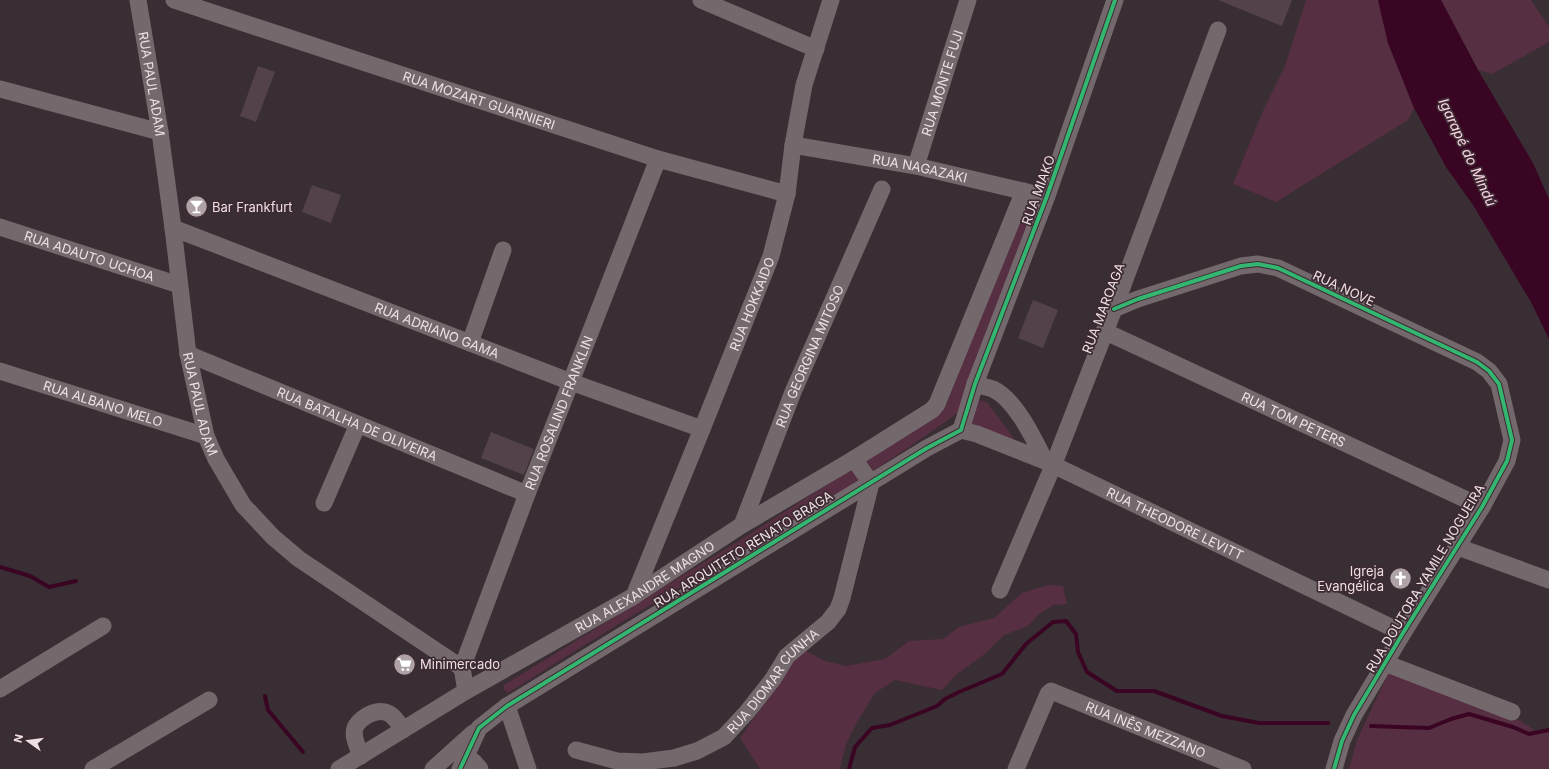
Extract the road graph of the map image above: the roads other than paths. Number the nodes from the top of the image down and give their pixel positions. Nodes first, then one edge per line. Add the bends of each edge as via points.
1 (138, 0) edge
2 (174, 0) edge
3 (831, 0) edge
4 (968, 0) edge
5 (1115, 0) edge
6 (705, 1) edge
7 (1218, 30) dead end
8 (816, 49) junction
9 (0, 89) edge
10 (160, 132) junction
11 (793, 145) junction
12 (658, 159) junction
13 (916, 166) junction
14 (882, 189) dead end
15 (1024, 191) junction
16 (787, 194) junction
17 (1047, 196) junction
18 (0, 227) edge
19 (173, 228) junction
20 (502, 250) dead end
21 (179, 285) junction
22 (1114, 309) junction
23 (1104, 332) junction
24 (470, 344) junction
25 (188, 354) junction
26 (0, 371) edge
27 (571, 382) junction
28 (975, 384) junction
29 (358, 424) junction
30 (702, 429) junction
31 (961, 430) junction
32 (206, 436) junction
33 (1512, 440) joint
34 (854, 458) junction
35 (1049, 463) junction
36 (871, 482) junction
37 (527, 494) junction
38 (324, 503) dead end
39 (1482, 507) junction
40 (742, 525) junction
41 (1458, 547) junction
42 (1549, 580) edge
43 (1000, 590) dead end
44 (634, 596) junction
45 (103, 626) dead end
46 (1403, 633) junction
47 (1385, 663) junction
48 (462, 668) junction
49 (0, 689) edge
50 (466, 691) junction
51 (209, 700) dead end
52 (502, 710) junction
53 (1512, 712) dead end
54 (479, 728) junction
55 (404, 730) junction
56 (576, 750) dead end
57 (463, 763) edge
58 (350, 764) edge
59 (93, 769) edge
60 (433, 769) edge
61 (480, 769) edge
62 (528, 769) edge
63 (1016, 769) edge
64 (1243, 769) edge
65 (1334, 769) edge

1 - 10 street, RUA PAUL ADAM
2 - 12 street, RUA MOZART GUARNIERI
3 - 8 street, RUA HOKKAIDO
4 - 13 street, RUA MONTE FUJI
5 - 17 street, RUA MIAKO
6 - 8 street
7 - 22 street, RUA MAROAGA
8 - 11 street, RUA HOKKAIDO via 804,86
9 - 10 street
10 - 19 street, RUA PAUL ADAM
11 - 13 street, RUA NAGAZAKI
11 - 16 street, RUA HOKKAIDO
12 - 16 street, RUA MOZART GUARNIERI
12 - 27 street, RUA ROSALIND FRANKLIN
13 - 15 street, RUA NAGAZAKI
14 - 40 street, RUA GEORGINA MITOSO via 793,392
15 - 17 street, RUA NAGAZAKI
15 - 34 street, RUA ALEXANDRE MAGNO via 936,404 932,410
16 - 30 street, RUA HOKKAIDO via 771,256
17 - 28 street, RUA MIAKO
18 - 21 street, RUA ADAUTO UCHOA
19 - 21 street, RUA PAUL ADAM
19 - 24 street, RUA ADRIANO GAMA
20 - 24 street
21 - 25 street, RUA PAUL ADAM
22 - 23 street, RUA MAROAGA
22 - 33 street, RUA NOVE via 1241,266 1258,264 1278,268 1477,362 1489,371 1498,384
23 - 35 street, RUA MAROAGA
23 - 39 street, RUA TOM PETERS
24 - 27 street, RUA ADRIANO GAMA
25 - 29 street, RUA BATALHA DE OLIVEIRA
25 - 32 street, RUA PAUL ADAM
26 - 32 street, RUA ALBANO MELO
27 - 30 street, RUA ADRIANO GAMA
27 - 37 street, RUA ROSALIND FRANKLIN
28 - 31 street
28 - 35 street via 993,389 1008,400
29 - 37 street, RUA BATALHA DE OLIVEIRA
29 - 38 street
30 - 44 street, RUA HOKKAIDO
31 - 35 street, RUA THEODORE LEVITT via 978,434
31 - 36 street, RUA ARQUITETO RENATO BRAGA
32 - 48 street, RUA PAUL ADAM via 243,505 273,537 299,559
33 - 39 street, RUA DOUTORA YAMILE NOGUEIRA via 1506,461
34 - 36 street
34 - 40 street, RUA ALEXANDRE MAGNO
35 - 43 street, RUA MAROAGA
35 - 46 street, RUA THEODORE LEVITT
36 - 52 street, RUA ARQUITETO RENATO BRAGA
36 - 56 street, RUA DIOMAR CUNHA via 838,609 825,626 787,656 773,680 724,737 697,751 674,758 643,762 616,761
37 - 48 street, RUA ROSALIND FRANKLIN
39 - 41 street, RUA DOUTORA YAMILE NOGUEIRA
40 - 44 street, RUA ALEXANDRE MAGNO
41 - 42 street
41 - 46 street, RUA DOUTORA YAMILE NOGUEIRA
44 - 50 street, RUA ALEXANDRE MAGNO
45 - 49 street
46 - 47 street, RUA DOUTORA YAMILE NOGUEIRA
47 - 53 street
47 - 65 street, RUA DOUTORA YAMILE NOGUEIRA via 1348,727
48 - 50 street
50 - 55 street, RUA ALEXANDRE MAGNO
51 - 59 street
52 - 54 street, RUA ARQUITETO RENATO BRAGA
52 - 62 street
54 - 57 street
54 - 60 street
55 - 58 street, RUA ALEXANDRE MAGNO
55 - 58 street via 395,718 384,711 375,712 361,719 355,728
57 - 61 street via 474,762
63 - 64 street, RUA INÊS MEZZANO via 1050,691

